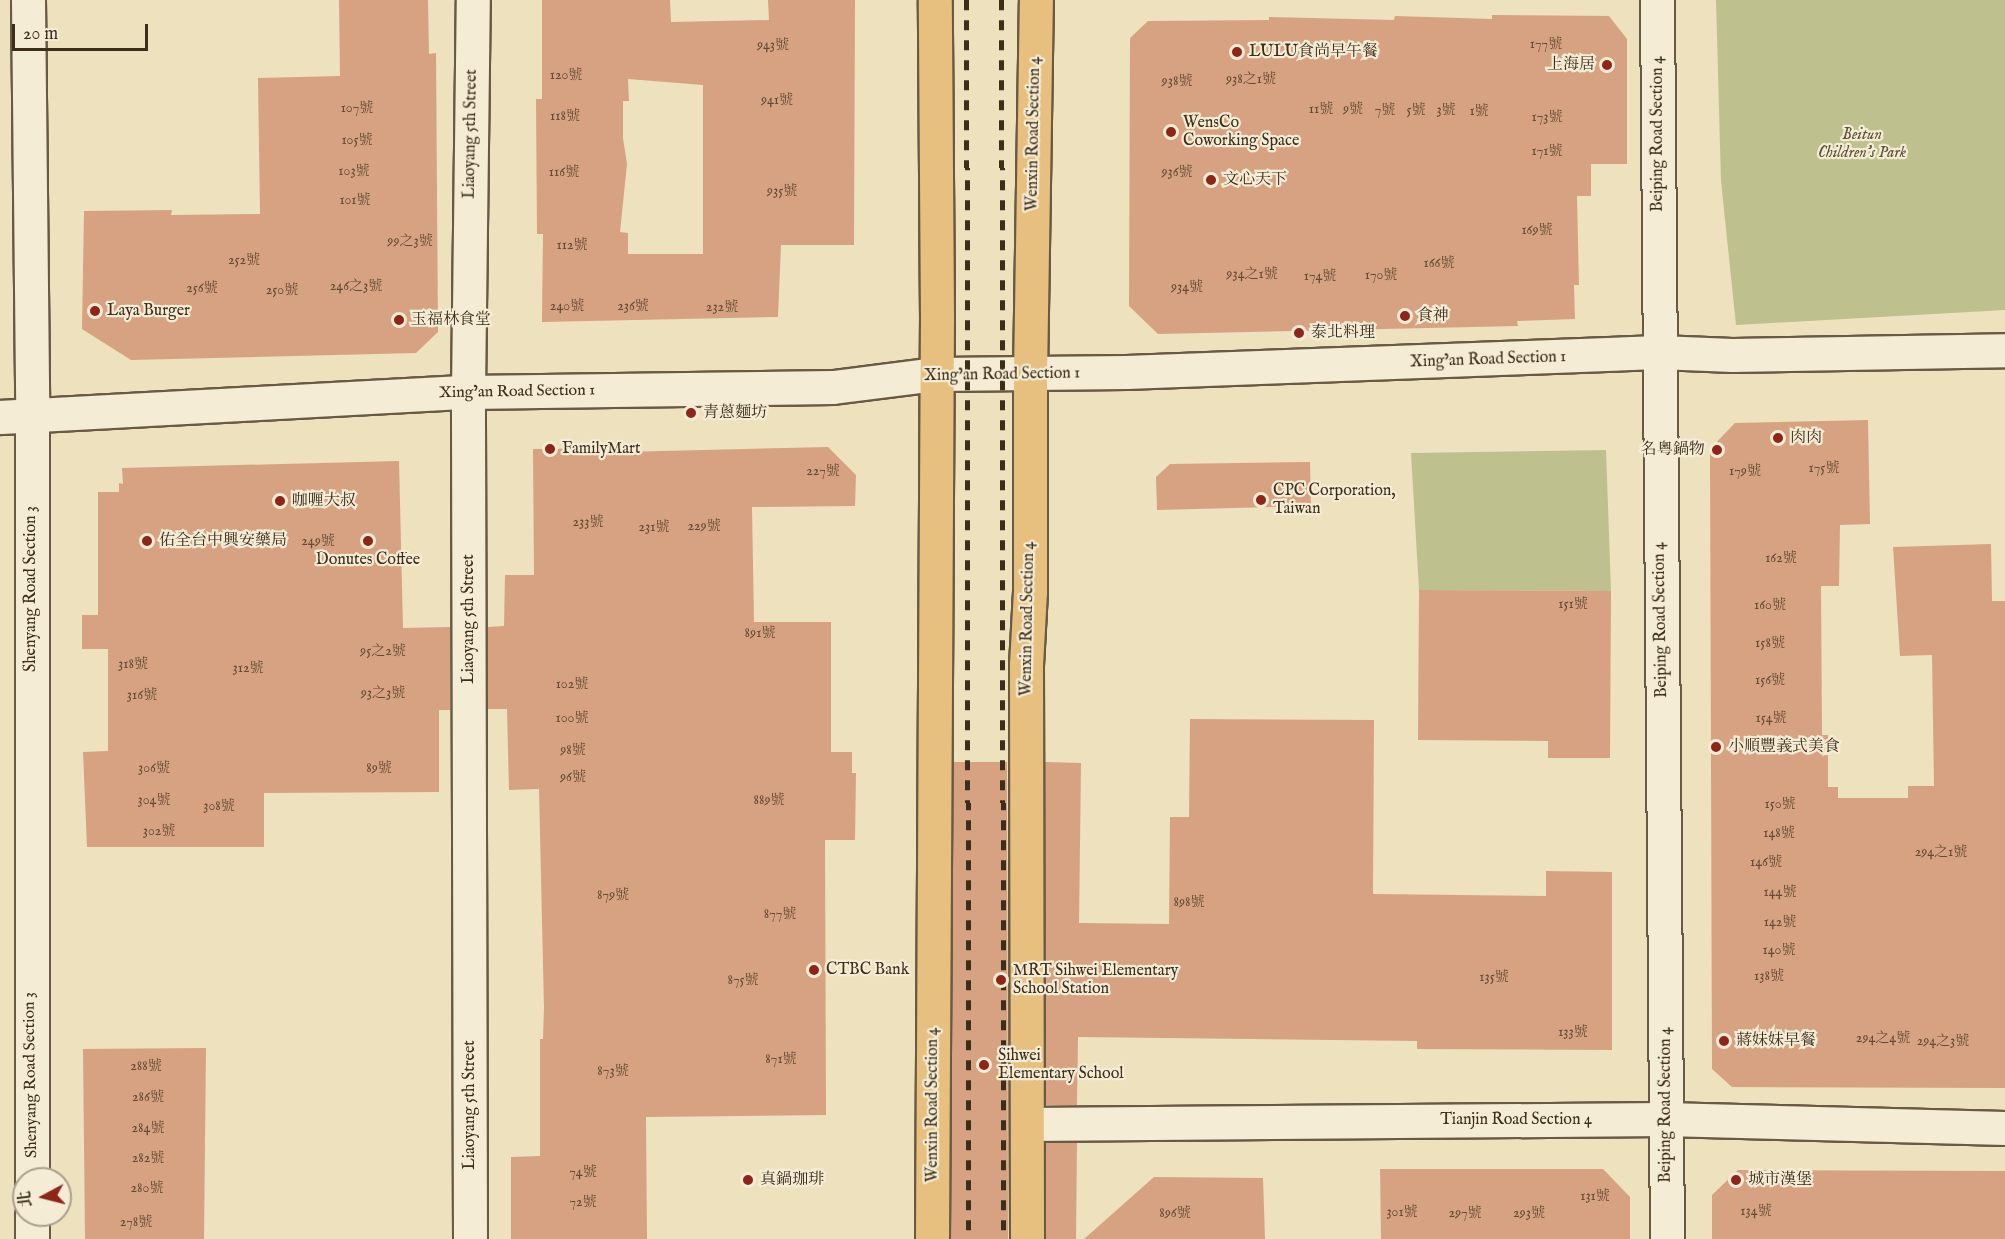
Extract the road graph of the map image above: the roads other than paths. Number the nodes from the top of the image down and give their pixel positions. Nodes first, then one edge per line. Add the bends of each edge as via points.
1 (28, 0) edge
2 (473, 0) edge
3 (935, 0) edge
4 (1036, 0) edge
5 (1658, 0) edge
6 (2005, 350) edge
7 (1659, 352) junction
8 (936, 374) junction
9 (1030, 375) junction
10 (468, 392) junction
11 (32, 416) junction
12 (0, 417) edge
13 (1665, 1119) junction
14 (1027, 1124) junction
15 (2005, 1128) edge
16 (32, 1167) edge
17 (470, 1239) edge
18 (932, 1239) edge
19 (1027, 1239) edge
20 (1667, 1239) edge

1 - 11 street, Shenyang Road Section 3
2 - 10 street, Liaoyang 5th Street
3 - 8 main road, Wenxin Road Section 4
4 - 9 main road, Wenxin Road Section 4
5 - 7 street, Beiping Road Section 4
6 - 7 street, Xing’an Road Section 1 via 1732,355
7 - 9 street, Xing’an Road Section 1
7 - 13 street, Beiping Road Section 4
8 - 9 street, Xing’an Road Section 1
8 - 10 street, Xing’an Road Section 1 via 833,387
8 - 18 main road, Wenxin Road Section 4
9 - 14 main road, Wenxin Road Section 4
10 - 11 street, Xing’an Road Section 1
10 - 17 street, Liaoyang 5th Street
11 - 12 street, Xing’an Road Section 1
11 - 16 street, Shenyang Road Section 3
13 - 14 street, Tianjin Road Section 4
13 - 15 street, Tianjin Road Section 4
13 - 20 street, Beiping Road Section 4
14 - 19 main road, Wenxin Road Section 4

